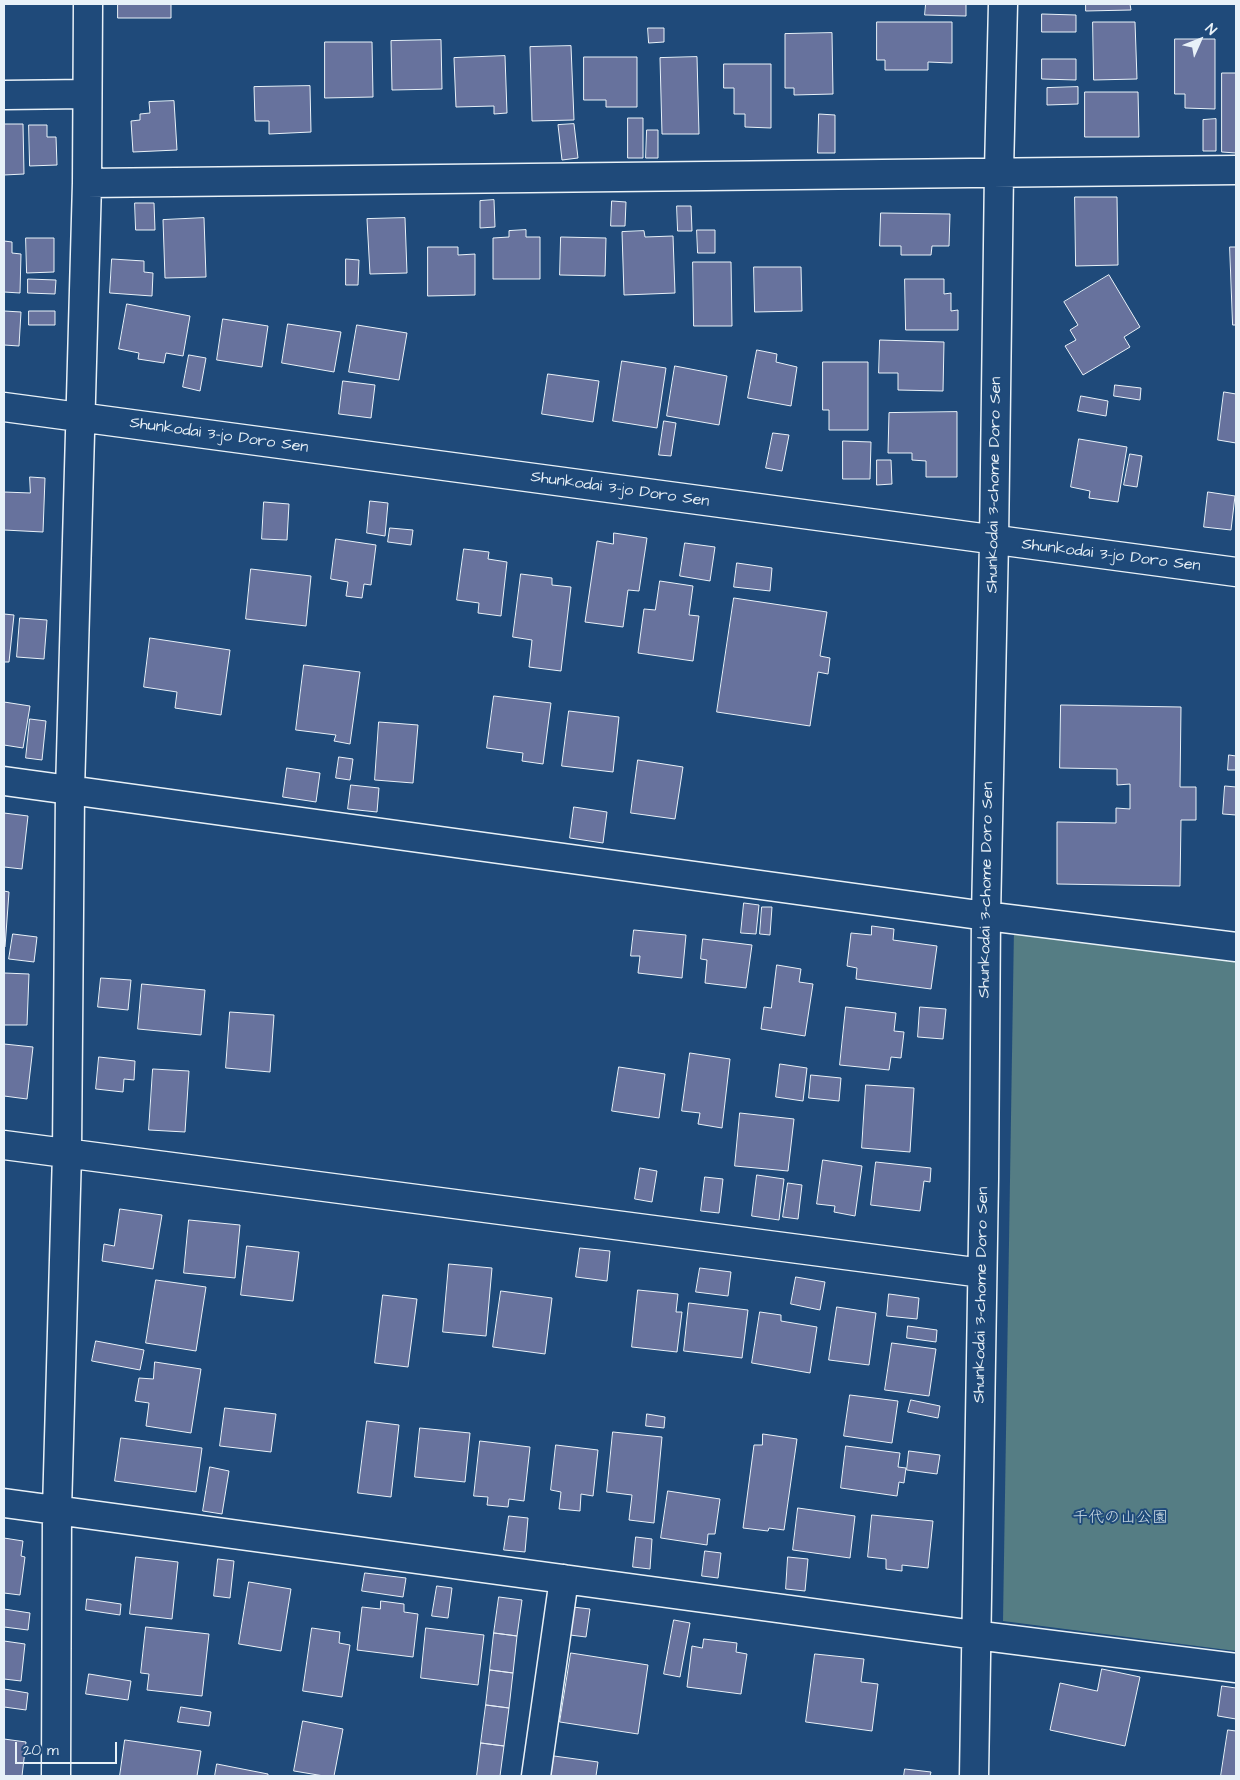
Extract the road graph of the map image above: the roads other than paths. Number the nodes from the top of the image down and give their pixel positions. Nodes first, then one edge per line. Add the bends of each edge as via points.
1 (88, 4) edge
2 (1003, 4) edge
3 (86, 94) junction
4 (4, 95) edge
5 (1236, 170) edge
6 (999, 171) junction
7 (87, 183) junction
8 (4, 407) edge
9 (81, 418) junction
10 (994, 541) junction
11 (1236, 572) edge
12 (4, 781) edge
13 (70, 790) junction
14 (986, 916) junction
15 (1236, 947) edge
16 (4, 1145) edge
17 (67, 1154) junction
18 (982, 1273) junction
19 (4, 1503) edge
20 (57, 1510) junction
21 (564, 1579) junction
22 (975, 1635) junction
23 (1236, 1668) edge
24 (56, 1776) edge
25 (536, 1776) edge
26 (974, 1776) edge

1 - 3 street
2 - 6 street, Shunkodai 3-chome Doro Sen
3 - 4 street
3 - 7 street
5 - 6 street
6 - 7 street
6 - 10 street, Shunkodai 3-chome Doro Sen
7 - 9 street
8 - 9 street, Shunkodai 3-jo Doro Sen
9 - 10 street, Shunkodai 3-jo Doro Sen
9 - 13 street
10 - 11 street, Shunkodai 3-jo Doro Sen
10 - 14 street, Shunkodai 3-chome Doro Sen
12 - 13 street
13 - 14 street
13 - 17 street
14 - 15 street
14 - 18 street, Shunkodai 3-chome Doro Sen
16 - 17 street
17 - 18 street
17 - 20 street
18 - 22 street, Shunkodai 3-chome Doro Sen
19 - 20 street
20 - 21 street
20 - 24 street
21 - 22 street
21 - 25 street
22 - 23 street
22 - 26 street, Shunkodai 3-chome Doro Sen

